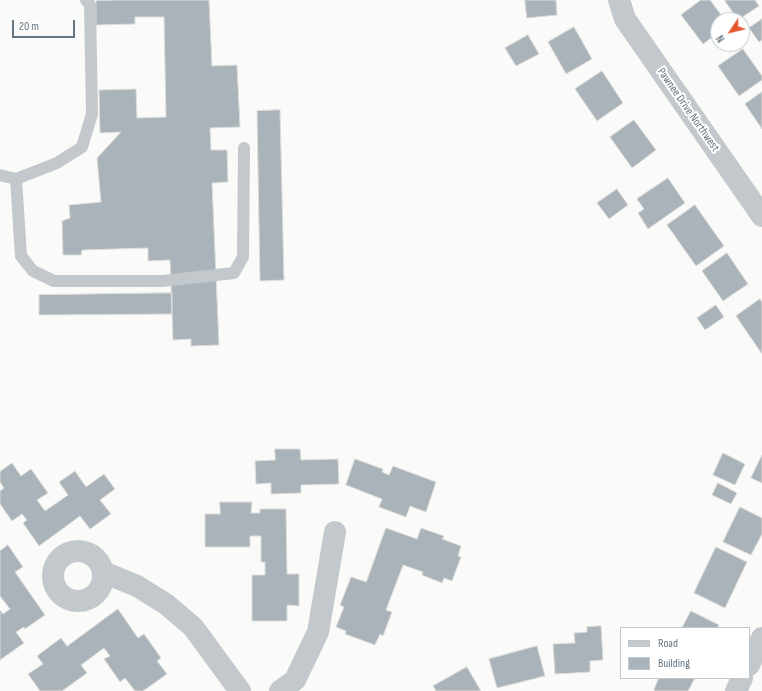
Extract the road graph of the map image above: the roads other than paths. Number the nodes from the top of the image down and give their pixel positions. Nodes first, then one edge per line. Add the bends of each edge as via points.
1 (86, 0) edge
2 (619, 0) edge
3 (244, 148) dead end
4 (0, 175) edge
5 (16, 179) junction
6 (762, 216) edge
7 (335, 532) dead end
8 (103, 572) dead end
9 (762, 638) edge
10 (750, 662) edge
11 (742, 679) edge
12 (240, 691) edge
13 (280, 691) edge
14 (736, 691) edge

1 - 5 lane via 90,5 92,114 82,147 57,163
2 - 6 street, Pawnee Drive Northwest via 625,19
3 - 5 lane via 243,256 234,273 163,281 54,281 33,271 21,256
4 - 5 lane
7 - 13 street via 318,632 294,680
8 - 12 street via 137,586 166,604 193,627
9 - 10 street
11 - 14 street

